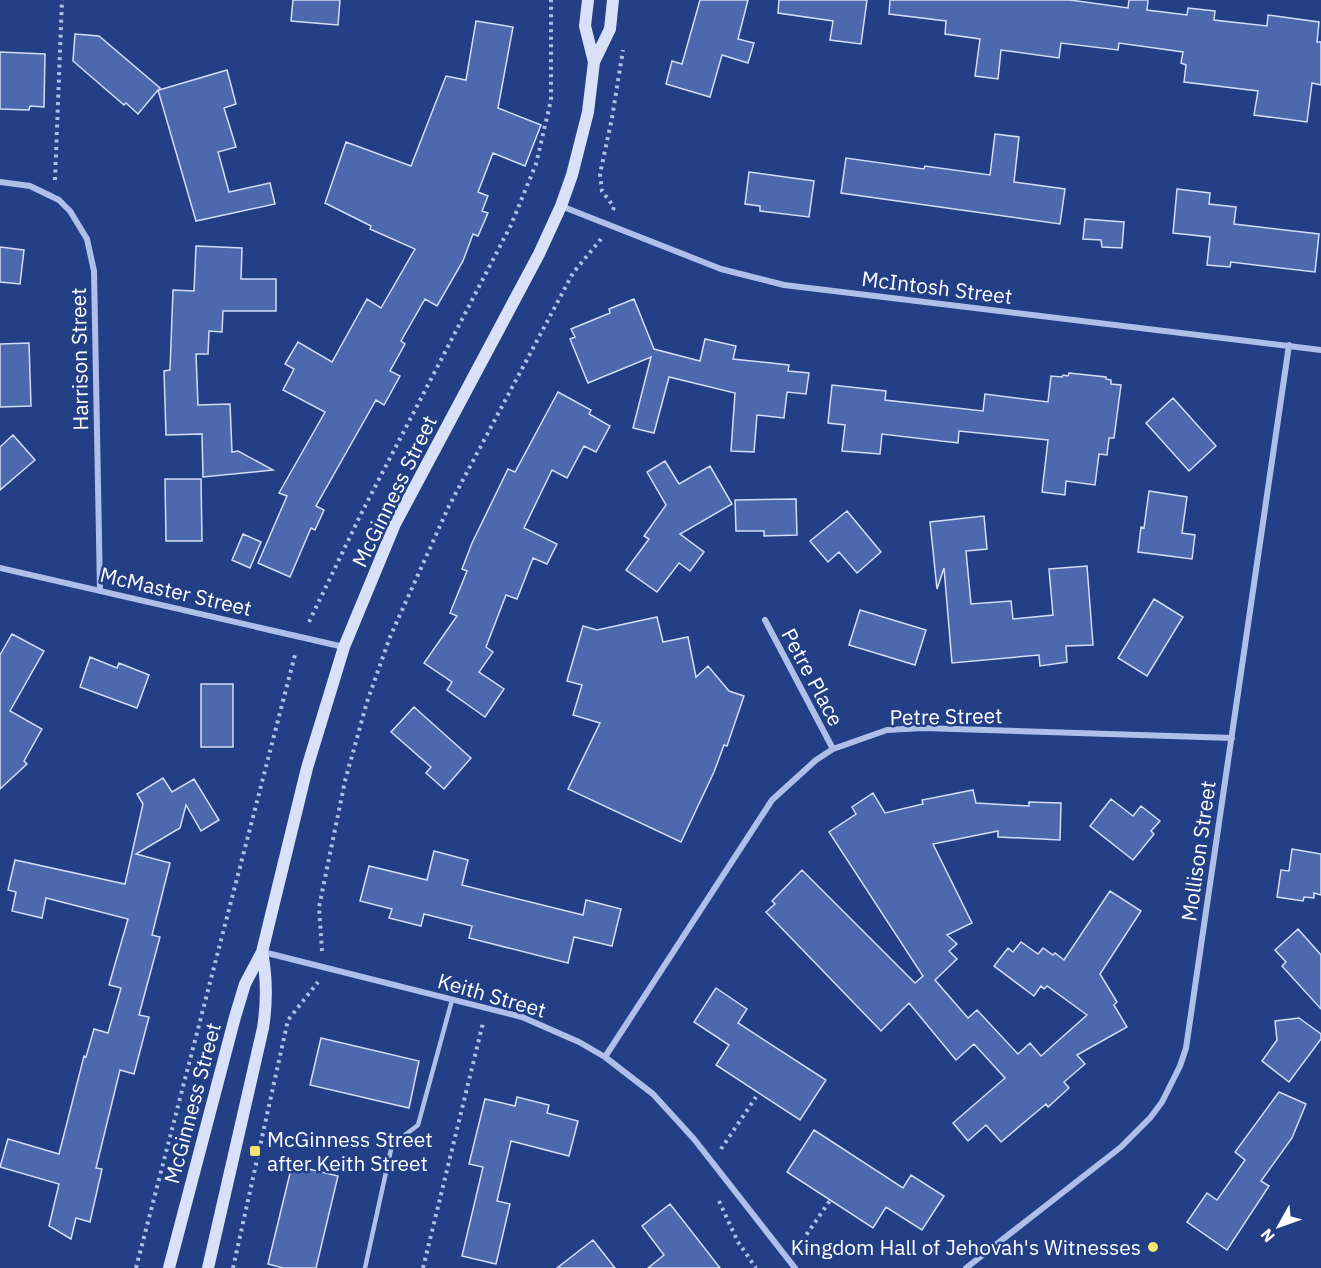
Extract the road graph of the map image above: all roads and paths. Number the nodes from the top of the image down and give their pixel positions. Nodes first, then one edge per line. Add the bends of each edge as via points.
1 (62, 0) edge
2 (551, 0) edge
3 (588, 0) edge
4 (613, 0) edge
5 (624, 47) dead end
6 (594, 62) junction
7 (0, 182) edge
8 (55, 198) junction
9 (561, 206) junction
10 (614, 207) dead end
11 (601, 240) dead end
12 (1289, 345) junction
13 (1321, 350) edge
14 (0, 568) edge
15 (100, 591) junction
16 (310, 620) dead end
17 (765, 620) dead end
18 (344, 647) junction
19 (293, 657) dead end
20 (1232, 738) junction
21 (833, 749) junction
22 (322, 951) dead end
23 (262, 952) junction
24 (318, 983) dead end
25 (452, 1000) junction
26 (486, 1008) junction
27 (605, 1057) junction
28 (756, 1097) dead end
29 (711, 1160) junction
30 (718, 1198) dead end
31 (831, 1199) dead end
32 (786, 1257) junction
33 (136, 1268) edge
34 (169, 1268) edge
35 (208, 1268) edge
36 (233, 1268) edge
37 (365, 1268) edge
38 (423, 1268) edge
39 (756, 1268) edge
40 (795, 1268) edge
41 (966, 1268) edge

1 - 8 path
2 - 16 path via 551,100 536,164 511,225
3 - 6 street, McGinness Street via 585,26
4 - 6 street, McGinness Street via 609,29
5 - 10 path via 600,174 602,191
6 - 9 street, McGinness Street via 588,112
7 - 8 street, Harrison Street via 30,186
8 - 15 street, Harrison Street via 70,212 87,239 94,271
9 - 12 street, McIntosh Street via 721,269 784,285
9 - 18 street, McGinness Street via 395,524
11 - 22 path via 573,273 454,496 390,637 345,781 319,907
12 - 13 street, McIntosh Street
12 - 20 street, Mollison Street
14 - 15 street, McMaster Street
15 - 18 street, McMaster Street
17 - 21 street, Petre Place
18 - 23 street, McGinness Street via 307,768
19 - 33 path
20 - 21 street, Petre Street via 923,728 887,730
20 - 41 street, Mollison Street via 1186,1048 1162,1102 1121,1147
21 - 27 street, Petre Street via 772,800
23 - 25 street, Keith Street
23 - 34 street, McGinness Street via 245,984 235,1017
23 - 35 street, McGinness Street via 266,970 263,1028
24 - 36 path via 288,1020
25 - 26 street, Keith Street
25 - 37 lane via 418,1125 392,1145
26 - 27 street, Keith Street via 522,1017
26 - 38 path
27 - 29 street, Keith Street via 653,1094
28 - 29 path
29 - 32 street, Keith Street
30 - 39 path via 738,1242
31 - 32 path
32 - 40 street, Keith Street

